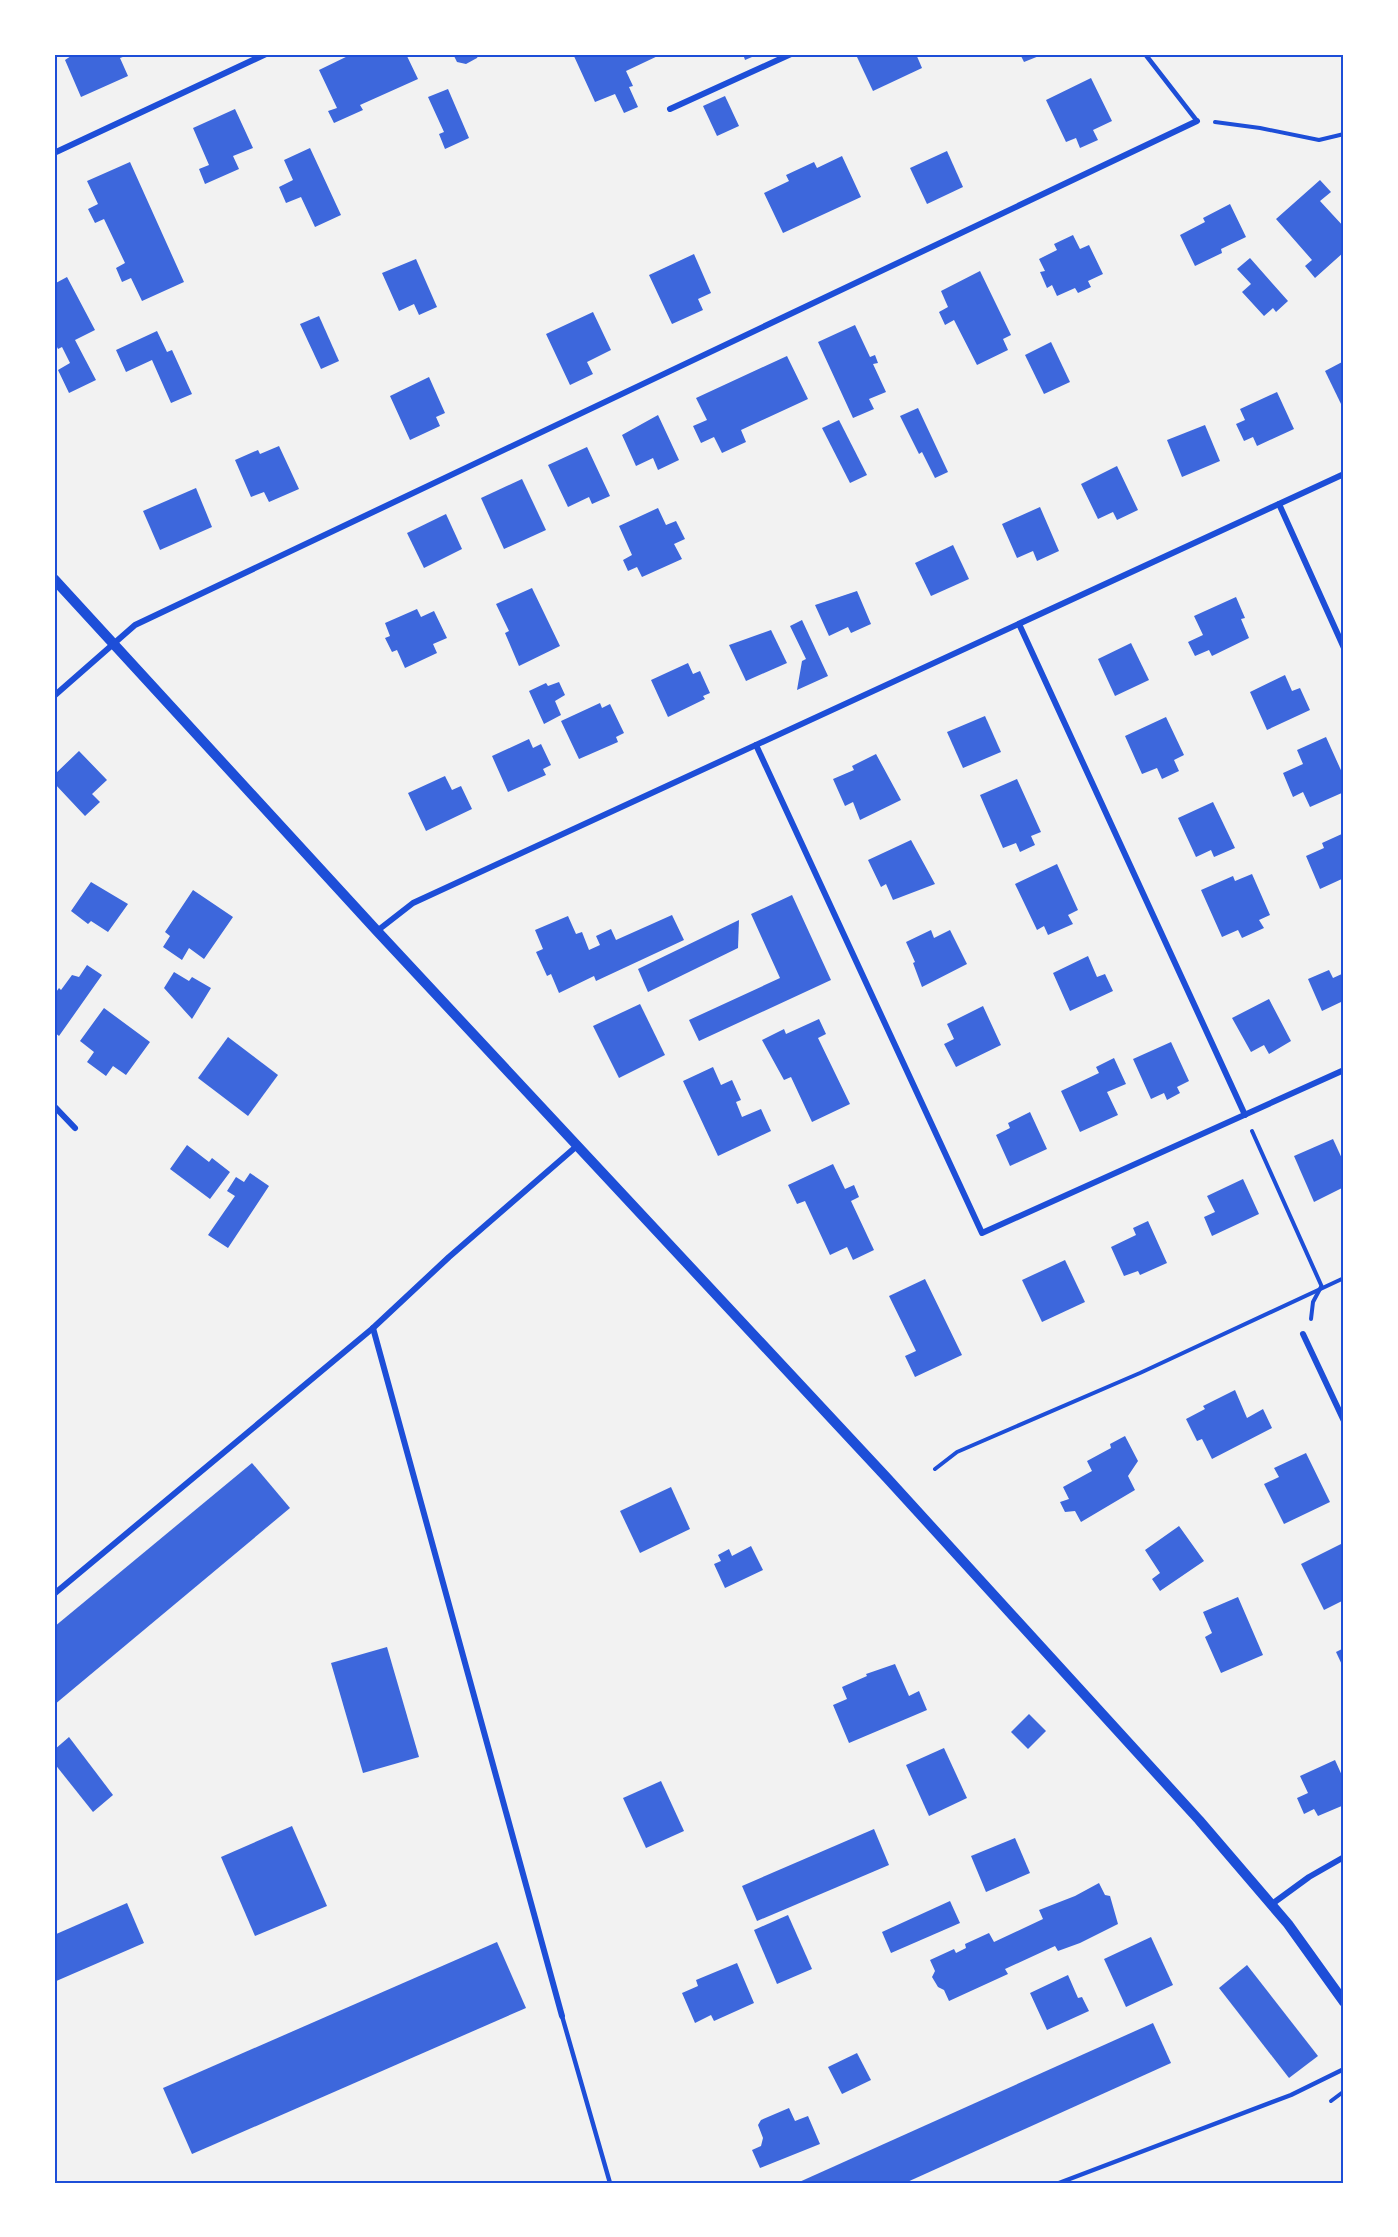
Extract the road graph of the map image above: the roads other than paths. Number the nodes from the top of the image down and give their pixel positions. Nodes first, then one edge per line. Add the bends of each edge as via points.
1 (267, 54) edge
2 (791, 54) edge
3 (1145, 54) edge
4 (670, 109) dead end
5 (1197, 121) joint
6 (54, 153) edge
7 (1344, 474) edge
8 (1279, 504) junction
9 (54, 579) edge
10 (1019, 624) junction
11 (112, 643) junction
12 (1344, 648) edge
13 (54, 696) edge
14 (756, 745) junction
15 (377, 931) junction
16 (1344, 1070) edge
17 (54, 1106) edge
18 (1245, 1115) junction
19 (75, 1128) dead end
20 (578, 1144) junction
21 (373, 1328) junction
22 (1303, 1334) road end
23 (1344, 1421) edge
24 (54, 1594) edge
25 (1344, 1857) edge
26 (1272, 1905) junction
27 (1344, 2002) edge
28 (562, 2016) joint
29 (1344, 2069) edge
30 (610, 2183) edge
31 (1059, 2183) edge

1 - 6 street
2 - 4 street
3 - 5 lane
5 - 11 street via 135,625
7 - 8 street
8 - 10 street
8 - 12 street
9 - 11 street
10 - 14 street
10 - 18 street
11 - 13 street
11 - 15 street
14 - 15 street via 413,903
14 - 18 street via 982,1233
15 - 20 street
16 - 18 street
17 - 19 street
20 - 21 street
20 - 26 street via 1199,1820
21 - 24 street
21 - 28 street
22 - 23 street
25 - 26 street
26 - 27 street
28 - 30 lane
29 - 31 lane via 1291,2095

